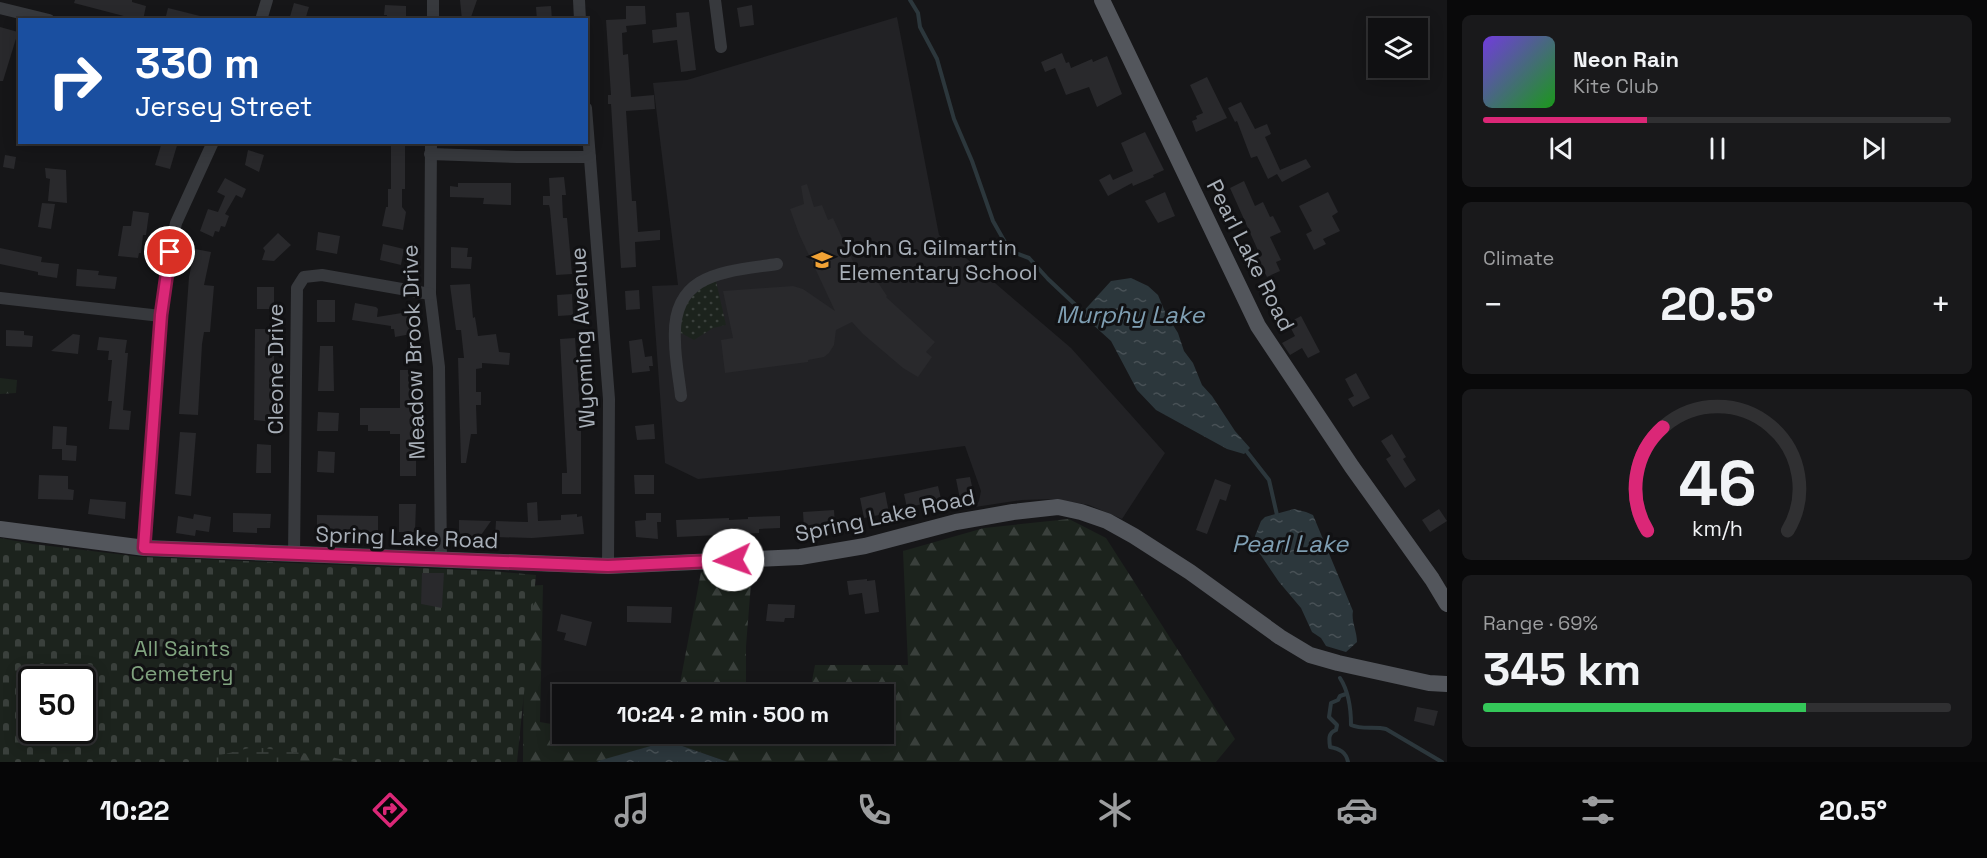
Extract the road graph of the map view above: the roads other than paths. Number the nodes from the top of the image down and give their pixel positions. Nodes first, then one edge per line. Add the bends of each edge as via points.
1 (267, 0) edge
2 (434, 0) edge
3 (579, 0) edge
4 (715, 0) edge
5 (1102, 0) edge
6 (0, 8) edge
7 (41, 18) edge
8 (262, 18) edge
9 (433, 18) edge
10 (580, 18) edge
11 (721, 47) dead end
12 (588, 132) edge
13 (212, 144) edge
14 (430, 148) edge
15 (590, 157) junction
16 (777, 264) dead end
17 (430, 294) junction
18 (0, 298) edge
19 (161, 315) junction
20 (681, 396) dead end
21 (0, 529) edge
22 (144, 548) junction
23 (294, 555) junction
24 (441, 560) junction
25 (608, 566) junction
26 (1447, 604) edge
27 (1447, 684) edge

1 - 8 street
2 - 9 street
3 - 10 street
4 - 11 street
5 - 26 main road, Pearl Lake Road via 1258,326
6 - 7 street
12 - 15 street, Wyoming Avenue
13 - 19 street via 176,223
14 - 15 street via 517,157
14 - 17 street, Meadow Brook Drive
15 - 25 street, Wyoming Avenue via 609,399
16 - 20 street via 711,276 690,288 679,307 674,340
17 - 23 street, Cleone Drive via 322,275 304,277 297,288
17 - 24 street, Meadow Brook Drive via 438,367
18 - 19 street
19 - 22 street
21 - 22 main road, Spring Lake Road
22 - 23 main road, Spring Lake Road
23 - 24 main road, Spring Lake Road
24 - 25 main road, Spring Lake Road
25 - 27 main road, Spring Lake Road via 800,557 990,516 1058,507 1107,521 1134,536 1310,655

